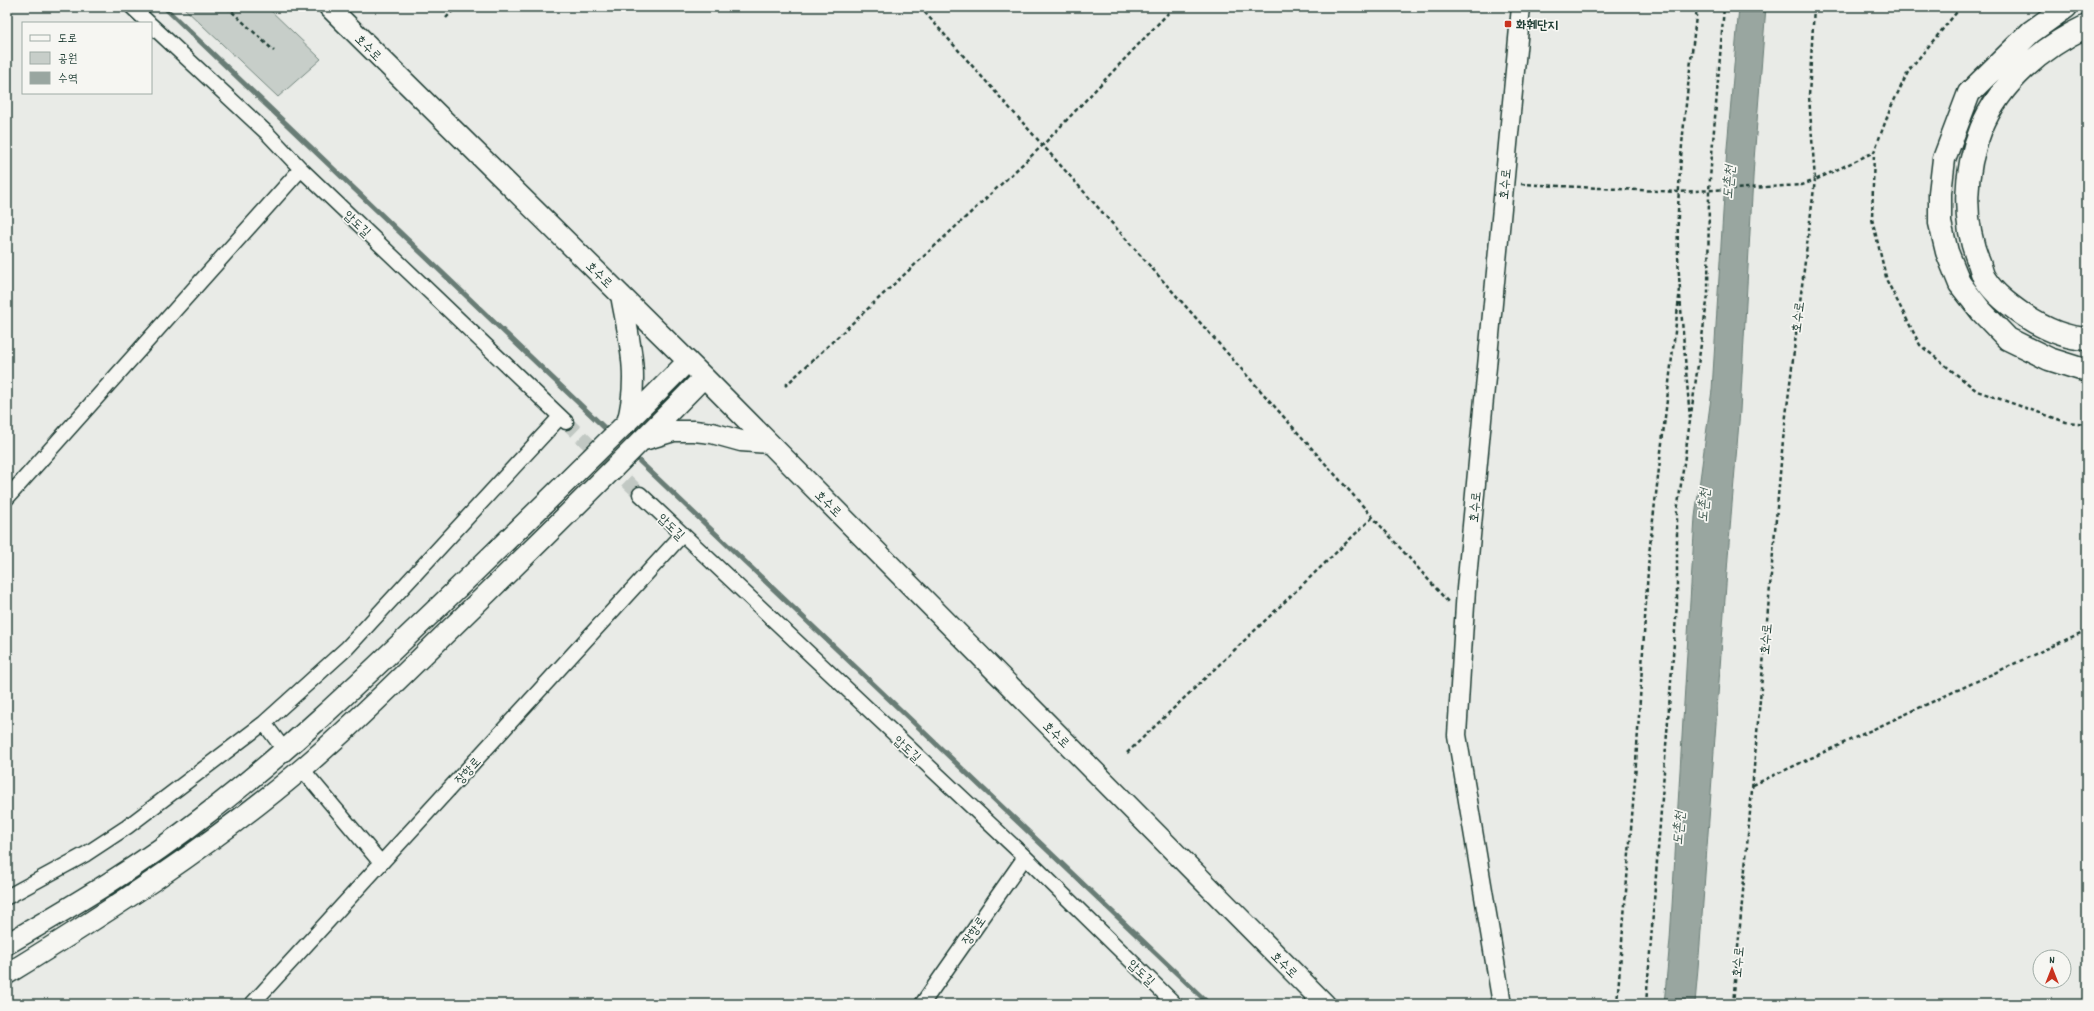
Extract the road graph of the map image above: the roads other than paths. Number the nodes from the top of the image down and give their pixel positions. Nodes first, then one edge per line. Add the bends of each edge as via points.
1 (132, 7) edge
2 (329, 7) edge
3 (1521, 7) edge
4 (2066, 7) edge
5 (148, 22) edge
6 (152, 26) edge
7 (2083, 28) edge
8 (301, 169) junction
9 (621, 295) junction
10 (2087, 339) edge
11 (688, 361) junction
12 (2087, 371) edge
13 (704, 377) junction
14 (623, 426) junction
15 (640, 443) junction
16 (769, 443) junction
17 (640, 494) tunnel mouth
18 (7, 498) edge
19 (682, 535) junction
20 (264, 723) junction
21 (285, 751) junction
22 (302, 769) junction
23 (1025, 857) junction
24 (381, 863) junction
25 (7, 897) edge
26 (7, 944) edge
27 (7, 974) edge
28 (252, 1004) edge
29 (922, 1004) edge
30 (1175, 1004) edge
31 (1325, 1004) edge
32 (1502, 1004) edge

1 - 5 street, 압도길
2 - 9 main road, 호수로
3 - 32 street, 호수로 via 1464,620 1457,735
4 - 12 highway via 2031,32 1969,93 1944,159 1940,223 1947,252 1960,284 1986,317 2008,338 2049,359
6 - 8 street, 압도길 via 267,133
7 - 10 highway via 2045,50 2020,73 1997,100 1981,129 1972,161 1967,191 1967,218 1972,245 1985,279 2008,305 2038,325
8 - 18 street
8 - 20 street, 압도길 via 563,419 346,648
9 - 11 main road, 호수로
9 - 14 main road via 634,370 632,405
11 - 13 main road, 호수로
11 - 14 main road
13 - 15 main road
13 - 16 main road, 호수로
14 - 21 main road via 376,667
15 - 16 main road via 674,431 712,433 741,441
15 - 22 main road via 366,711
16 - 31 main road, 호수로
17 - 19 street, 압도길
19 - 23 street, 압도길
19 - 24 street, 장항로
20 - 21 street
20 - 25 street via 127,827 86,854
21 - 26 main road via 203,818 139,864
22 - 24 street
22 - 27 main road via 137,893
23 - 29 street, 장항로
23 - 30 street, 압도길
24 - 28 street, 장항로

